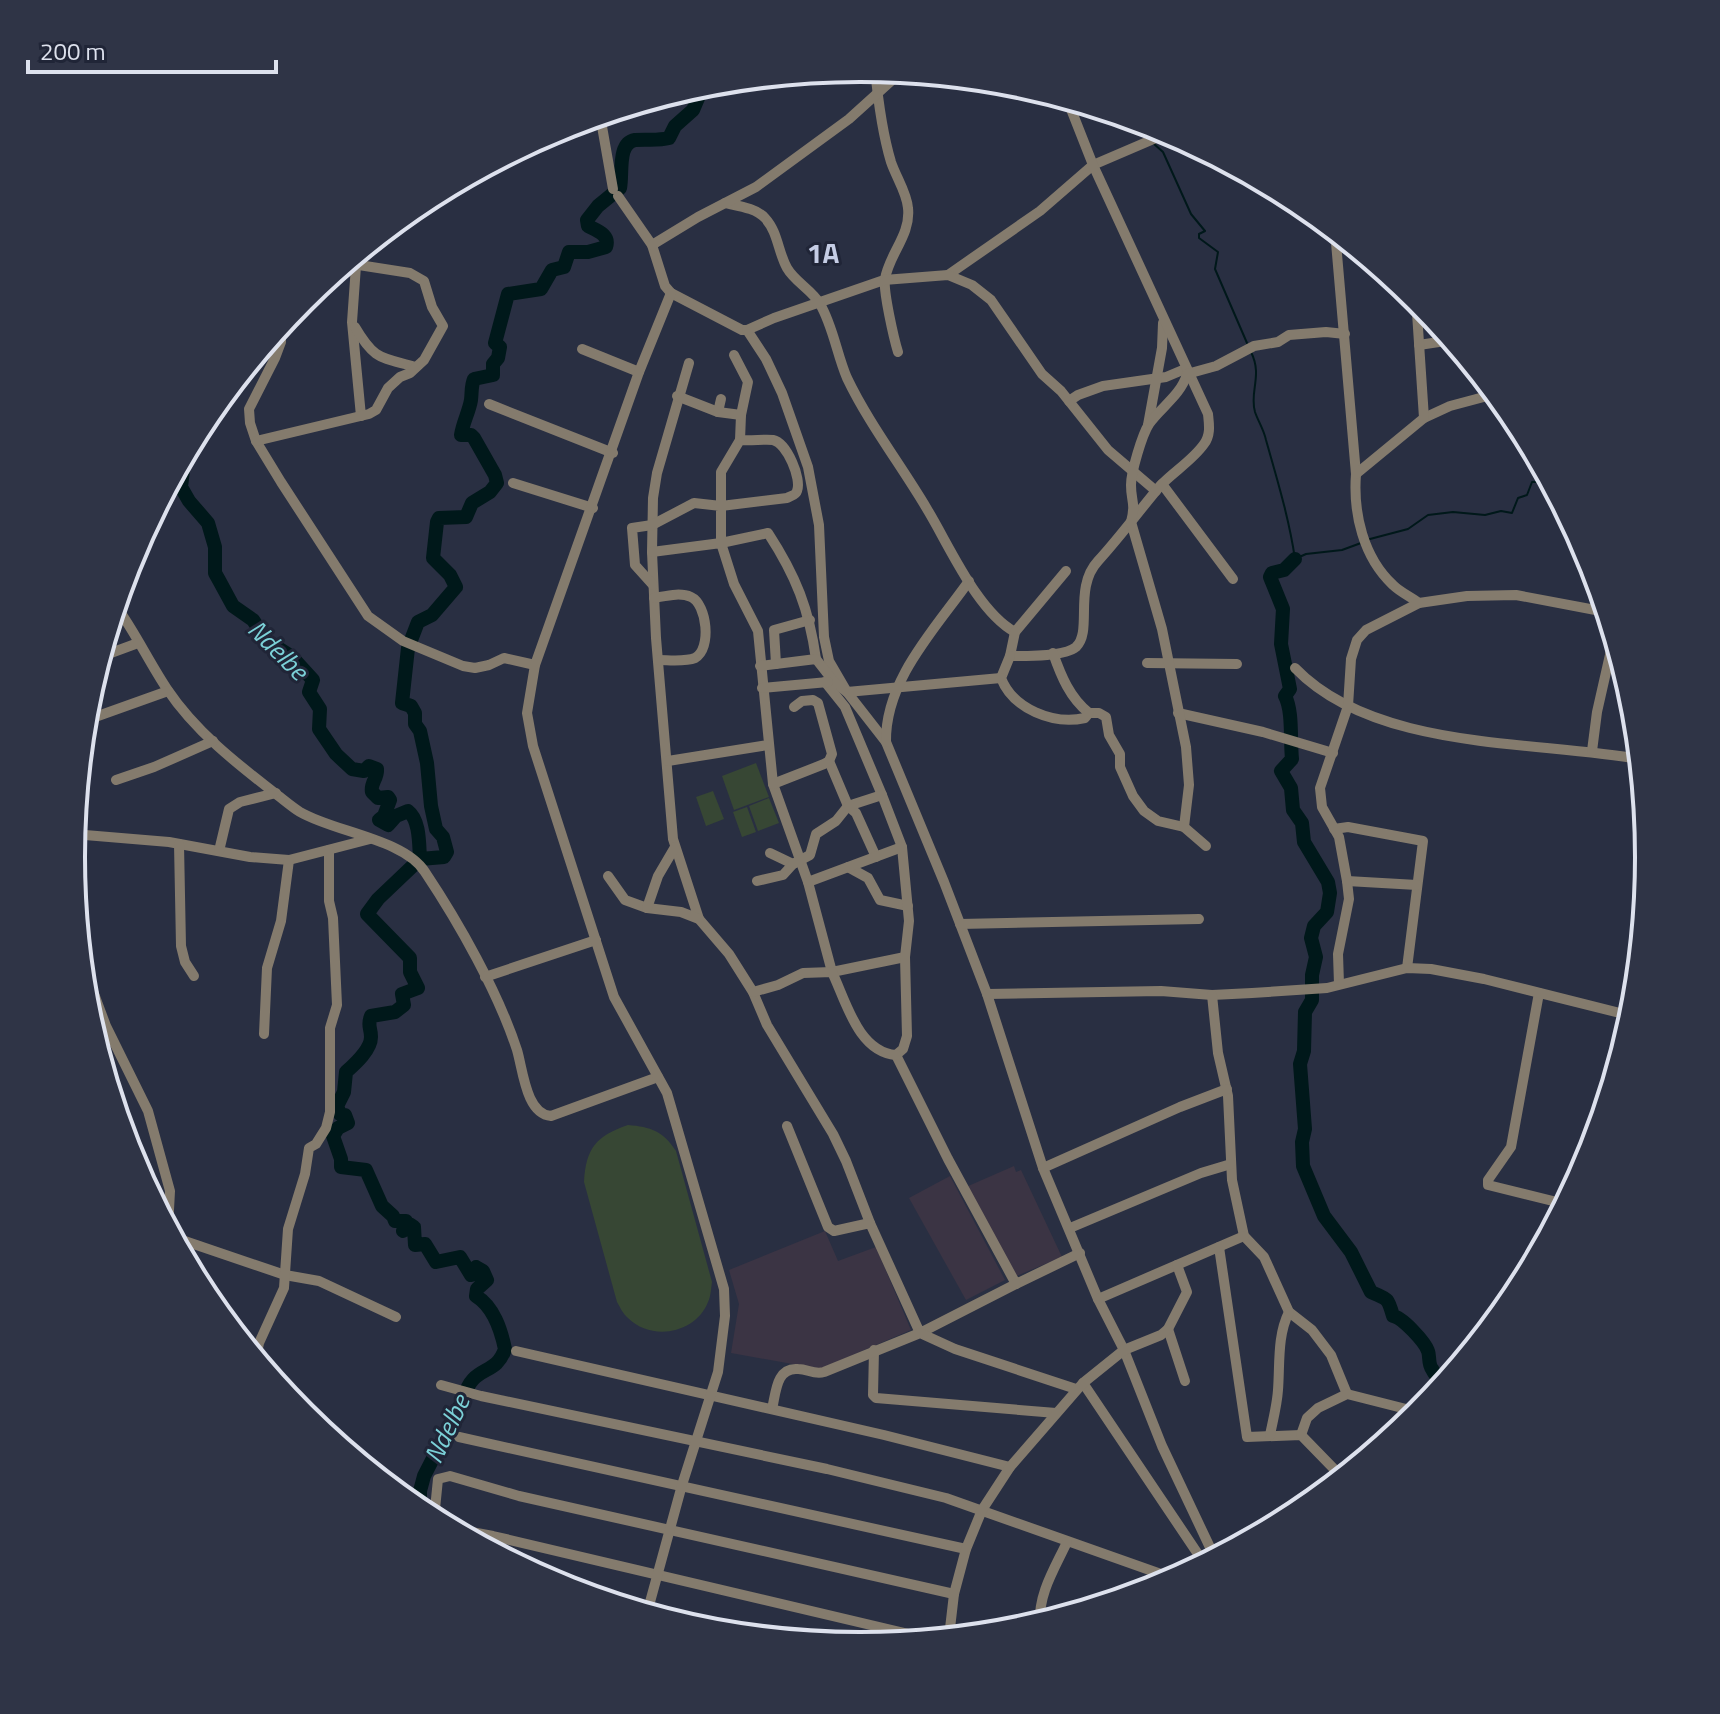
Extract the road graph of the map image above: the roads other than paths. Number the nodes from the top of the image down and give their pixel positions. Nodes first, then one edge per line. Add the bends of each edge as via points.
1 (876, 83) edge
2 (888, 83) edge
3 (877, 93) junction
4 (1072, 111) edge
5 (602, 126) edge
6 (1153, 140) edge
7 (1093, 165) junction
8 (725, 203) junction
9 (652, 245) junction
10 (1336, 246) edge
11 (360, 265) edge
12 (351, 272) edge
13 (948, 275) junction
14 (884, 280) junction
15 (671, 293) junction
16 (820, 303) junction
17 (1417, 319) edge
18 (1163, 321) junction
19 (352, 322) junction
20 (747, 330) junction
21 (1345, 334) junction
22 (281, 342) edge
23 (1439, 342) edge
24 (1419, 345) junction
25 (582, 349) dead end
26 (898, 352) dead end
27 (734, 355) dead end
28 (689, 363) dead end
29 (416, 367) junction
30 (639, 372) junction
31 (1186, 372) junction
32 (1155, 379) junction
33 (677, 396) junction
34 (1484, 397) edge
35 (721, 399) dead end
36 (1069, 401) junction
37 (489, 404) dead end
38 (718, 412) junction
39 (741, 415) junction
40 (361, 416) junction
41 (1424, 418) junction
42 (1148, 425) junction
43 (740, 440) junction
44 (256, 441) junction
45 (613, 453) junction
46 (1134, 471) junction
47 (1356, 474) junction
48 (513, 483) dead end
49 (1159, 488) junction
50 (721, 506) junction
51 (593, 508) junction
52 (1131, 522) junction
53 (652, 525) junction
54 (721, 543) junction
55 (652, 552) junction
56 (1066, 571) dead end
57 (1233, 579) dead end
58 (969, 581) junction
59 (653, 585) junction
60 (654, 598) junction
61 (1419, 603) junction
62 (1595, 610) edge
63 (123, 618) edge
64 (810, 620) junction
65 (1015, 632) junction
66 (138, 643) junction
67 (112, 653) edge
68 (1053, 653) junction
69 (1010, 656) junction
70 (1609, 658) edge
71 (816, 659) junction
72 (658, 660) junction
73 (1147, 663) dead end
74 (776, 664) junction
75 (1168, 664) junction
76 (1237, 664) dead end
77 (535, 665) junction
78 (760, 666) junction
79 (1295, 668) dead end
80 (1001, 678) junction
81 (829, 682) junction
82 (762, 688) junction
83 (896, 688) junction
84 (168, 691) junction
85 (847, 692) junction
86 (1348, 706) junction
87 (794, 707) dead end
88 (1089, 713) junction
89 (1178, 713) junction
90 (98, 716) edge
91 (213, 741) junction
92 (886, 742) junction
93 (768, 745) junction
94 (1592, 751) junction
95 (1333, 753) junction
96 (1628, 757) edge
97 (668, 761) junction
98 (829, 761) junction
99 (116, 780) dead end
100 (773, 784) junction
101 (276, 793) junction
102 (882, 795) junction
103 (848, 806) junction
104 (1184, 827) junction
105 (1334, 829) junction
106 (86, 835) edge
107 (372, 839) junction
108 (179, 844) junction
109 (1206, 846) dead end
110 (675, 847) junction
111 (902, 847) junction
112 (329, 850) junction
113 (219, 851) junction
114 (770, 853) dead end
115 (876, 857) junction
116 (289, 860) junction
117 (797, 863) junction
118 (848, 867) junction
119 (608, 876) dead end
120 (757, 881) dead end
121 (1347, 881) junction
122 (808, 882) junction
123 (1417, 885) junction
124 (908, 906) junction
125 (647, 908) junction
126 (699, 919) junction
127 (1199, 919) dead end
128 (960, 924) junction
129 (596, 940) junction
130 (905, 957) junction
131 (1407, 968) junction
132 (832, 972) junction
133 (194, 976) dead end
134 (485, 977) junction
135 (1339, 984) junction
136 (753, 992) junction
137 (1539, 993) junction
138 (987, 994) junction
139 (1212, 995) junction
140 (101, 1013) edge
141 (1619, 1013) edge
142 (264, 1034) dead end
143 (896, 1055) junction
144 (658, 1077) junction
145 (1227, 1089) junction
146 (787, 1126) dead end
147 (1231, 1164) junction
148 (1043, 1168) junction
149 (1554, 1201) edge
150 (168, 1206) edge
151 (870, 1223) junction
152 (1070, 1228) junction
153 (1244, 1236) junction
154 (188, 1242) edge
155 (1219, 1247) junction
156 (1080, 1253) junction
157 (1177, 1265) junction
158 (285, 1275) junction
159 (1016, 1284) junction
160 (1098, 1299) junction
161 (1289, 1312) junction
162 (396, 1317) dead end
163 (1168, 1329) junction
164 (920, 1333) junction
165 (259, 1345) edge
166 (874, 1350) junction
167 (1124, 1350) junction
168 (516, 1351) dead end
169 (1185, 1381) dead end
170 (441, 1385) dead end
171 (1079, 1386) junction
172 (1347, 1394) junction
173 (712, 1395) junction
174 (772, 1409) junction
175 (1404, 1409) edge
176 (1056, 1413) junction
177 (1270, 1435) junction
178 (1301, 1435) junction
179 (459, 1437) dead end
180 (697, 1441) junction
181 (1010, 1467) junction
182 (1335, 1470) edge
183 (682, 1485) junction
184 (435, 1505) edge
185 (982, 1510) junction
186 (670, 1530) junction
187 (488, 1537) edge
188 (1067, 1542) junction
189 (1210, 1548) edge
190 (966, 1549) junction
191 (1194, 1556) edge
192 (1157, 1573) edge
193 (657, 1575) junction
194 (954, 1594) junction
195 (650, 1603) edge
196 (1039, 1611) edge
197 (950, 1626) edge
198 (894, 1631) edge

1 - 3 street
2 - 3 street
3 - 8 street via 782,169
3 - 14 street via 891,163 908,205 904,236
4 - 7 street
5 - 9 street via 616,192
6 - 7 street
7 - 13 street via 1040,211
7 - 18 street
8 - 9 street
8 - 16 street via 765,218 791,274
9 - 15 street
10 - 21 street
11 - 29 street via 424,281 443,326 436,344
12 - 19 street
13 - 14 street
13 - 36 street via 991,300 1042,374
14 - 16 street
14 - 26 street
15 - 20 street
15 - 30 street
16 - 20 street
16 - 58 street via 861,405
17 - 24 street
18 - 31 street
18 - 32 street
19 - 29 street via 372,353
19 - 40 street
20 - 85 street via 782,393 808,467 822,549 824,637 829,661
21 - 31 street via 1289,335 1216,366
21 - 47 street
22 - 44 street via 249,409
23 - 24 street
24 - 41 street
25 - 30 street
27 - 39 street via 748,382
28 - 33 street
29 - 40 street via 388,388 376,410
30 - 45 street
31 - 32 street
31 - 42 street via 1185,384
31 - 49 street via 1208,414 1208,436
32 - 36 street via 1103,386
32 - 42 street
33 - 38 street
33 - 53 street via 657,473
34 - 41 street
35 - 38 street
36 - 46 street via 1108,450
37 - 45 street
38 - 39 street
39 - 43 street
40 - 44 street
41 - 47 street
42 - 46 street
43 - 50 street via 721,472
43 - 50 street via 774,440 785,447 798,488 787,498
44 - 77 street via 368,616 403,641 475,668 504,658
45 - 51 street
46 - 49 street
46 - 52 street via 1136,506
47 - 61 street via 1354,498 1364,542 1393,585
48 - 51 street
49 - 52 street
49 - 57 street
50 - 53 street via 694,503
50 - 54 street
51 - 77 street
52 - 68 street via 1084,585 1079,644
52 - 75 street
53 - 55 street
53 - 59 street via 632,528 635,565
54 - 55 street
54 - 64 street via 768,533 793,574
54 - 78 street via 758,631
55 - 59 street
56 - 65 street
58 - 65 street via 993,615
58 - 83 street
59 - 60 street
60 - 72 street
60 - 72 street via 693,598 699,602 705,628 700,655 692,660
61 - 62 street via 1516,595
61 - 86 street via 1357,640
63 - 66 street
64 - 71 street
64 - 74 street via 774,630
65 - 69 street
66 - 67 street
66 - 84 street
68 - 69 street
68 - 88 street via 1067,688
69 - 80 street
70 - 94 street
71 - 74 street
71 - 81 street
72 - 97 street
73 - 75 street
74 - 78 street
75 - 76 street
75 - 89 street
77 - 129 street via 527,713 533,746
78 - 82 street
79 - 86 street via 1317,690
80 - 83 street
80 - 88 street via 1017,700 1046,716 1068,720
81 - 82 street
81 - 85 street
81 - 102 street
82 - 93 street
83 - 85 street
83 - 92 street
84 - 90 street
84 - 91 street
85 - 92 street
86 - 94 street via 1398,724 1503,745
86 - 95 street
87 - 98 street via 802,701 818,703 832,754
88 - 104 street via 1106,717 1120,767 1144,811 1158,821
89 - 95 street
89 - 104 street via 1189,785
91 - 99 street
91 - 101 street
92 - 128 street
93 - 97 street
93 - 100 street
94 - 96 street
95 - 105 street via 1320,788 1322,807
97 - 110 street
98 - 100 street
98 - 103 street
100 - 117 street
101 - 107 street via 300,812
101 - 113 street via 229,809
102 - 103 street
102 - 111 street
103 - 115 street
103 - 117 street via 816,834 810,855
104 - 109 street
105 - 121 street
105 - 123 street via 1423,841
106 - 108 street
107 - 112 street
107 - 134 street via 423,867
108 - 113 street
108 - 133 street via 181,946
110 - 125 street
110 - 126 street
111 - 115 street
111 - 124 street
112 - 116 street
112 - 158 street via 337,1005 330,1028 330,1112 326,1128 308,1151 288,1229
113 - 116 street
114 - 117 street
115 - 118 street
116 - 142 street via 281,921 267,968
117 - 120 street via 783,875
117 - 122 street
118 - 122 street
118 - 124 street via 868,878 880,900
119 - 125 street via 625,900
121 - 123 street
121 - 135 street
122 - 132 street
123 - 131 street
124 - 130 street
125 - 126 street
126 - 136 street
127 - 128 street
128 - 138 street
129 - 134 street
129 - 144 street via 614,997
130 - 132 street
130 - 143 street via 907,1036
131 - 135 street
131 - 137 street
132 - 136 street via 803,973
132 - 143 street via 858,1028 872,1045
134 - 144 street via 532,1102 543,1115
135 - 139 street
136 - 151 street via 840,1148
137 - 141 street
137 - 149 street via 1511,1147 1488,1185
138 - 139 street
138 - 148 street
139 - 145 street
140 - 150 street via 148,1111 168,1181
143 - 159 street
144 - 173 street via 724,1289 722,1345
145 - 147 street
145 - 148 street
146 - 151 street via 828,1227 834,1231
147 - 152 street
147 - 153 street
148 - 152 street
151 - 164 street
152 - 156 street
153 - 155 street
153 - 161 street via 1264,1257
154 - 158 street
155 - 157 street
155 - 177 street via 1247,1437
156 - 159 street
156 - 160 street
157 - 160 street
157 - 163 street via 1187,1292
158 - 162 street via 319,1281
158 - 165 street via 280,1302
159 - 164 street
160 - 167 street
161 - 172 street via 1326,1347
161 - 177 street
163 - 167 street
163 - 169 street
164 - 166 street
164 - 171 street via 955,1349
166 - 174 street via 817,1374 786,1371
166 - 176 street via 876,1398
167 - 171 street
167 - 189 street
168 - 173 street
170 - 180 street
171 - 176 street
171 - 191 street
172 - 175 street
172 - 178 street via 1318,1408
173 - 174 street
173 - 180 street
174 - 181 street
176 - 181 street
177 - 178 street
178 - 182 street
179 - 183 street
180 - 183 street
180 - 185 street
181 - 185 street
183 - 186 street
183 - 190 street
184 - 186 street via 438,1479 450,1476
185 - 188 street
185 - 190 street
186 - 193 street
186 - 194 street
187 - 193 street
188 - 192 street
188 - 196 street
190 - 194 street
193 - 195 street
193 - 198 street
194 - 197 street

